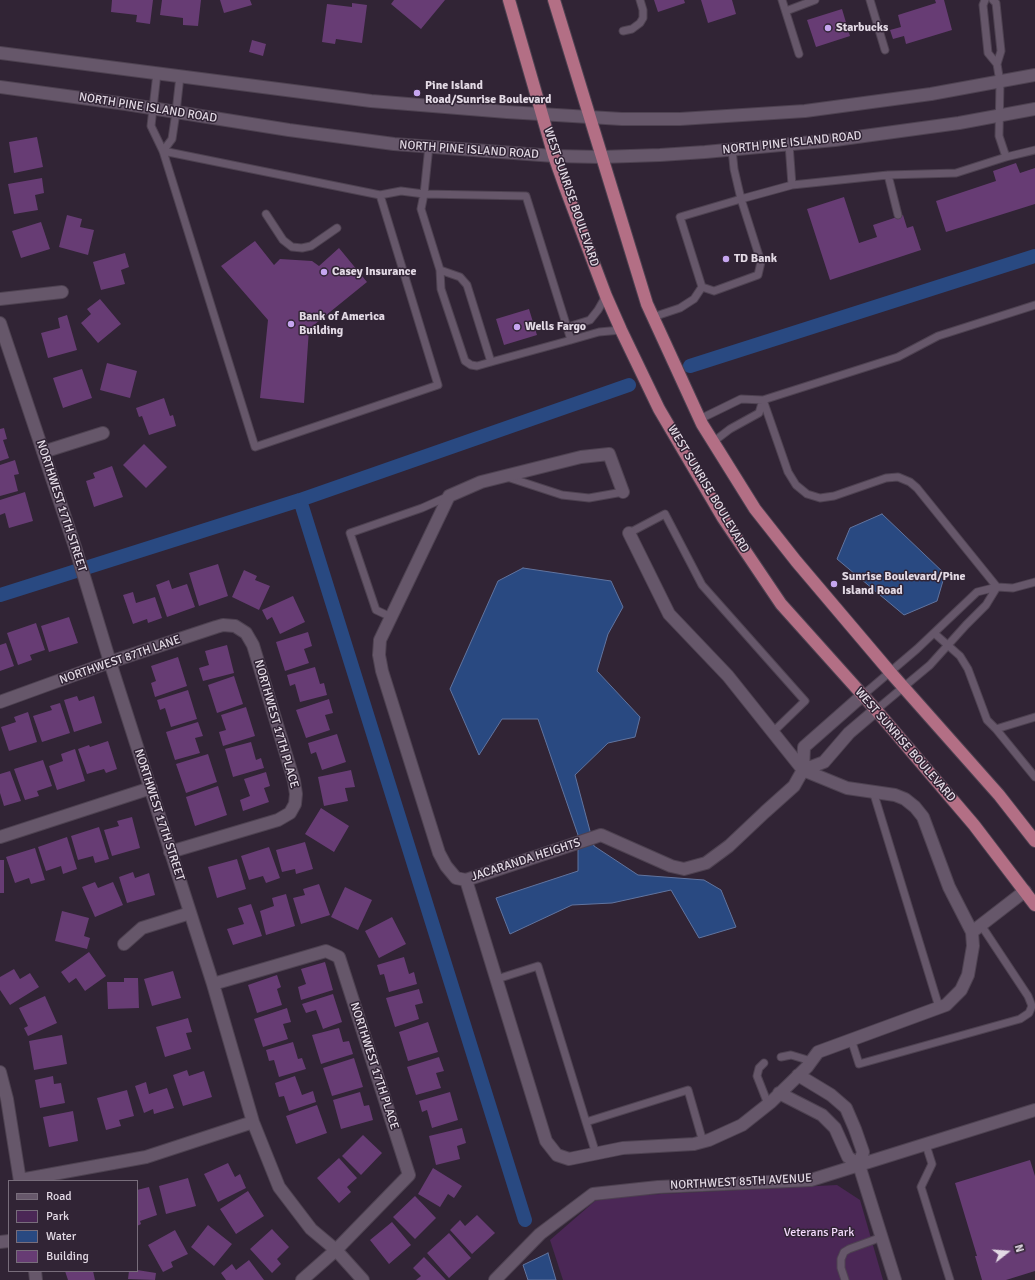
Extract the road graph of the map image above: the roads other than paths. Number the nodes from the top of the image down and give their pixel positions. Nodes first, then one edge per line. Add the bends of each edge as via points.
1 (509, 0) edge
2 (554, 0) edge
3 (640, 0) edge
4 (782, 0) edge
5 (815, 0) edge
6 (870, 0) edge
7 (985, 0) edge
8 (994, 0) edge
9 (786, 11) junction
10 (623, 31) dead end
11 (885, 50) dead end
12 (0, 53) edge
13 (799, 54) dead end
14 (997, 64) junction
15 (158, 73) junction
16 (1035, 75) edge
17 (180, 76) junction
18 (1000, 82) junction
19 (0, 88) edge
20 (152, 108) junction
21 (1035, 110) edge
22 (176, 112) junction
23 (542, 114) junction
24 (999, 115) junction
25 (590, 117) junction
26 (789, 144) junction
27 (429, 146) junction
28 (732, 149) junction
29 (1035, 150) edge
30 (163, 151) junction
31 (554, 156) junction
32 (601, 157) junction
33 (1006, 157) junction
34 (888, 175) junction
35 (792, 185) junction
36 (424, 194) junction
37 (380, 195) junction
38 (741, 200) junction
39 (266, 214) dead end
40 (898, 215) dead end
41 (336, 228) dead end
42 (440, 270) junction
43 (702, 287) junction
44 (62, 292) dead end
45 (606, 296) junction
46 (0, 299) edge
47 (1035, 305) edge
48 (653, 317) junction
49 (0, 323) edge
50 (568, 327) junction
51 (621, 330) junction
52 (571, 340) junction
53 (491, 362) junction
54 (763, 400) junction
55 (697, 414) junction
56 (103, 433) dead end
57 (713, 442) junction
58 (43, 452) junction
59 (503, 476) junction
60 (623, 492) joint
61 (449, 496) junction
62 (629, 534) joint
63 (1035, 582) edge
64 (997, 587) junction
65 (391, 617) junction
66 (241, 629) joint
67 (934, 633) junction
68 (948, 646) junction
69 (110, 662) junction
70 (890, 672) junction
71 (904, 687) junction
72 (863, 695) junction
73 (0, 702) edge
74 (876, 710) junction
75 (1035, 717) edge
76 (996, 729) junction
77 (773, 732) junction
78 (803, 770) junction
79 (1035, 777) edge
80 (150, 788) junction
81 (873, 791) junction
82 (0, 837) edge
83 (1035, 841) edge
84 (170, 852) junction
85 (466, 880) junction
86 (1024, 891) junction
87 (1035, 905) edge
88 (190, 913) junction
89 (976, 929) junction
90 (124, 944) dead end
91 (497, 979) junction
92 (213, 984) junction
93 (939, 1007) junction
94 (851, 1039) junction
95 (781, 1057) dead end
96 (811, 1061) junction
97 (764, 1063) dead end
98 (0, 1072) edge
99 (798, 1075) junction
100 (779, 1093) junction
101 (3, 1100) edge
102 (768, 1104) junction
103 (1035, 1110) edge
104 (253, 1122) junction
105 (586, 1122) junction
106 (702, 1142) junction
107 (926, 1145) junction
108 (596, 1154) junction
109 (859, 1165) junction
110 (20, 1180) edge
111 (882, 1237) junction
112 (336, 1250) junction
113 (302, 1280) edge
114 (363, 1280) edge
115 (495, 1280) edge
116 (845, 1280) edge
117 (895, 1280) edge
118 (950, 1280) edge

1 - 23 highway, WEST SUNRISE BOULEVARD
2 - 25 highway
3 - 10 lane via 643,18 632,29
4 - 9 lane
5 - 9 lane
6 - 11 lane
7 - 14 lane via 983,4 988,53
8 - 14 lane via 1001,51
9 - 13 lane
12 - 15 street
14 - 18 lane
15 - 17 street
15 - 20 lane
16 - 18 street
17 - 22 lane
17 - 23 street via 371,101
18 - 24 lane
18 - 25 street via 804,111 680,119
19 - 20 street, NORTH PINE ISLAND ROAD
20 - 22 street, NORTH PINE ISLAND ROAD
20 - 30 lane via 151,126
21 - 24 street, NORTH PINE ISLAND ROAD
22 - 27 street, NORTH PINE ISLAND ROAD via 289,130
22 - 30 lane via 172,139
23 - 25 street
23 - 31 highway, WEST SUNRISE BOULEVARD
24 - 26 street, NORTH PINE ISLAND ROAD via 836,140
24 - 33 lane via 999,136
25 - 32 highway
26 - 28 street, NORTH PINE ISLAND ROAD
26 - 35 lane
27 - 31 street, NORTH PINE ISLAND ROAD
27 - 36 lane
28 - 32 street, NORTH PINE ISLAND ROAD
28 - 38 lane
29 - 33 lane
30 - 37 lane
30 - 37 lane via 255,447 438,385
31 - 32 street, NORTH PINE ISLAND ROAD
31 - 45 highway, WEST SUNRISE BOULEVARD
32 - 48 highway
33 - 34 lane via 956,173
34 - 35 lane
34 - 40 lane
35 - 38 lane
36 - 37 lane via 401,191
36 - 42 lane via 421,209
36 - 50 lane via 526,196
38 - 43 lane via 680,216
38 - 43 lane via 761,262 758,275 714,291
39 - 41 lane via 283,240 292,247 311,246
42 - 53 lane via 460,277 467,285
42 - 53 lane via 441,289 465,361 477,366
43 - 48 lane via 694,299 680,308
44 - 46 street
45 - 50 lane via 590,320
45 - 51 highway, WEST SUNRISE BOULEVARD
47 - 54 lane via 938,336 898,357
48 - 55 highway
49 - 58 street, NORTHWEST 17TH STREET
50 - 52 lane
51 - 52 lane via 600,332
51 - 72 highway, WEST SUNRISE BOULEVARD via 659,409 723,518 781,604
52 - 53 lane
54 - 55 lane via 742,398
54 - 57 lane via 759,413
54 - 64 lane via 788,472 796,485 807,494 820,498 886,478 898,477 910,482
55 - 57 highway
56 - 58 street
57 - 70 highway via 755,509
58 - 69 street, NORTHWEST 17TH STREET
59 - 60 lane via 562,495 589,498
59 - 60 street via 581,456 609,454
59 - 61 street via 481,482
61 - 65 street, JACARANDA HEIGHTS
61 - 65 lane via 350,533 376,610
62 - 77 street via 669,614 728,676
62 - 77 lane via 665,514 702,584 805,702
63 - 64 lane via 1013,588
64 - 67 lane via 977,592
64 - 68 lane via 986,605
65 - 85 street, JACARANDA HEIGHTS via 380,640 382,671 439,853 456,878
66 - 69 street, NORTHWEST 87TH LANE via 229,625 216,627
66 - 84 street, NORTHWEST 17TH PLACE via 253,645 295,788 295,804 290,813 282,818
67 - 68 lane
67 - 70 lane
68 - 71 lane
68 - 76 lane via 960,656 968,669 987,720
69 - 73 street, NORTHWEST 87TH LANE
69 - 80 street, NORTHWEST 17TH STREET
70 - 71 highway
70 - 72 lane
71 - 74 lane
71 - 83 highway via 999,795
72 - 74 highway, WEST SUNRISE BOULEVARD
72 - 78 street, JACARANDA HEIGHTS via 804,747
74 - 78 street via 849,733 824,762
74 - 86 highway, WEST SUNRISE BOULEVARD via 974,825
75 - 76 lane
76 - 79 lane
77 - 78 street
78 - 81 street via 847,788
78 - 85 street, JACARANDA HEIGHTS via 794,786 729,846 706,862 684,868 671,866 601,835
80 - 82 street
80 - 84 street, NORTHWEST 17TH STREET
81 - 89 street via 906,799 923,817 949,887
81 - 93 lane
84 - 88 street, NORTHWEST 17TH STREET
85 - 91 street
86 - 87 highway, WEST SUNRISE BOULEVARD
86 - 89 street
88 - 90 street via 142,928
88 - 92 street, NORTHWEST 17TH STREET
89 - 93 street via 968,975 961,990 946,1005
89 - 94 lane via 1028,996 1032,1006 1029,1013 1020,1019 859,1064
91 - 105 lane via 538,966
91 - 108 street via 546,1141 557,1155 569,1159
92 - 104 street, NORTHWEST 17TH STREET
92 - 112 street, NORTHWEST 17TH PLACE via 326,951 339,957 409,1175
93 - 94 street
94 - 96 street via 818,1052
95 - 96 lane via 790,1055
96 - 99 street
97 - 102 lane via 759,1068 757,1076
98 - 101 street
99 - 100 street
99 - 109 street via 831,1095 846,1108 863,1152
100 - 102 street
100 - 109 street via 822,1116 835,1128 848,1157
101 - 110 street
102 - 106 street via 742,1125
103 - 107 street, NORTHWEST 85TH AVENUE
104 - 110 street via 146,1157
104 - 112 street, NORTHWEST 17TH STREET via 279,1187 311,1229
105 - 106 lane via 688,1090
105 - 108 lane
106 - 108 street via 623,1148
107 - 109 street, NORTHWEST 85TH AVENUE
107 - 118 lane via 932,1164 921,1187
109 - 111 street
109 - 115 street, NORTHWEST 85TH AVENUE via 811,1180 658,1187 593,1194 540,1234
111 - 116 lane via 844,1252 841,1259
111 - 117 street
112 - 113 street
112 - 114 street, NORTHWEST 17TH STREET

